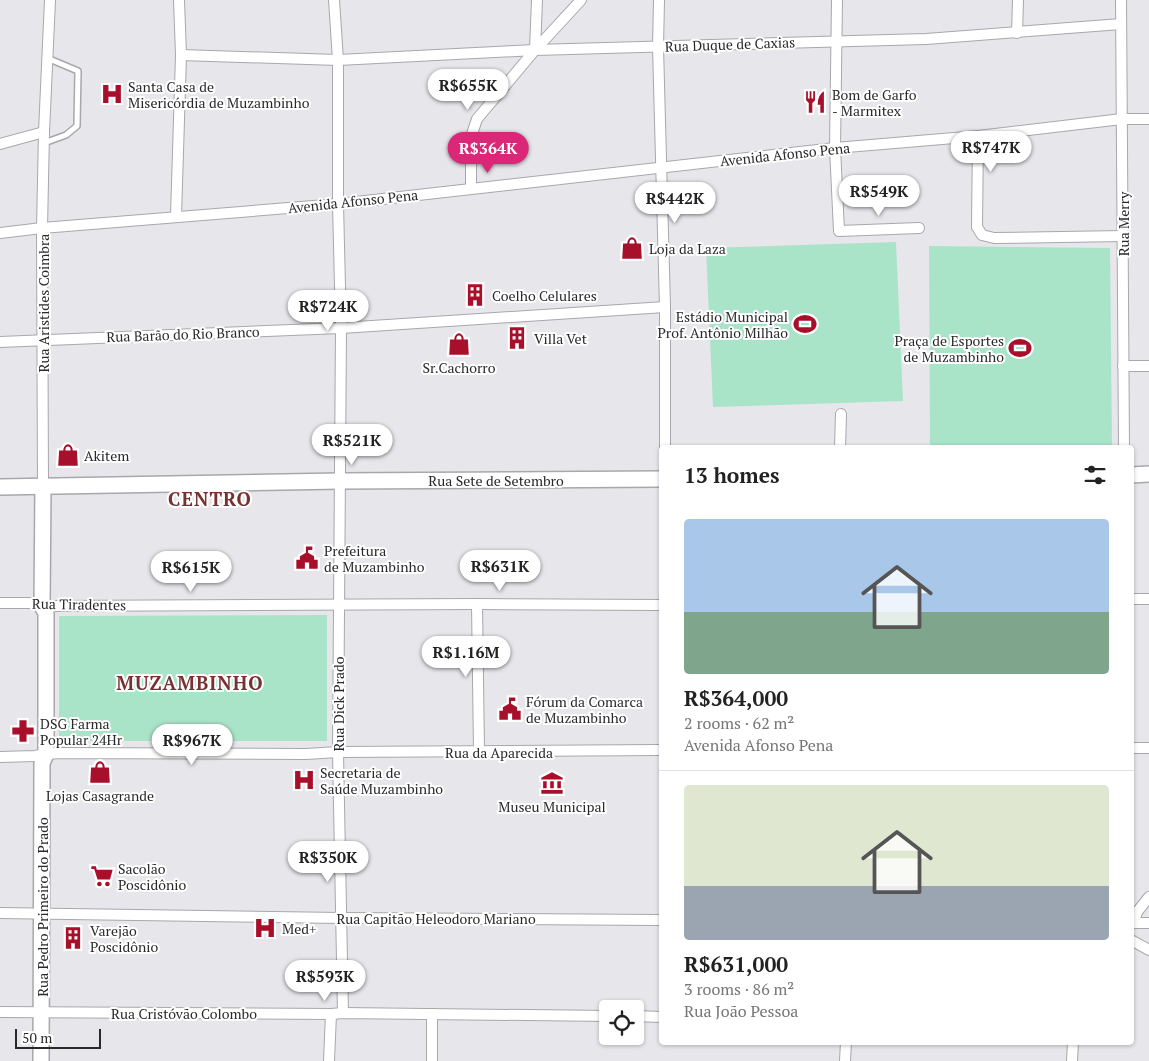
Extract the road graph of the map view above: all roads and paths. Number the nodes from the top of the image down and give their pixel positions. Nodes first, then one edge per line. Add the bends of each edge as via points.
1 (50, 0) edge
2 (179, 0) edge
3 (334, 0) edge
4 (537, 0) edge
5 (582, 0) edge
6 (659, 0) edge
7 (837, 0) edge
8 (1018, 0) edge
9 (1121, 0) edge
10 (1121, 24) junction
11 (1017, 33) junction
12 (837, 40) junction
13 (658, 47) junction
14 (535, 50) junction
15 (181, 55) junction
16 (47, 58) junction
17 (338, 60) junction
18 (1122, 119) junction
19 (1149, 119) edge
20 (44, 132) junction
21 (978, 136) junction
22 (44, 143) junction
23 (0, 144) edge
24 (835, 148) junction
25 (661, 167) junction
26 (471, 188) junction
27 (338, 204) junction
28 (176, 216) junction
29 (42, 228) junction
30 (919, 228) dead end
31 (0, 233) edge
32 (1123, 236) junction
33 (665, 307) junction
34 (341, 328) junction
35 (43, 340) junction
36 (0, 342) edge
37 (1123, 366) junction
38 (1149, 366) edge
39 (841, 414) dead end
40 (665, 445) edge
41 (840, 445) edge
42 (1124, 445) edge
43 (1134, 474) edge
44 (1149, 474) edge
45 (659, 479) edge
46 (341, 482) junction
47 (43, 486) junction
48 (0, 487) edge
49 (1134, 599) edge
50 (1149, 599) edge
51 (0, 603) edge
52 (477, 604) junction
53 (339, 605) junction
54 (659, 605) edge
55 (42, 606) junction
56 (1134, 748) edge
57 (1149, 748) edge
58 (659, 750) edge
59 (338, 752) junction
60 (479, 752) junction
61 (46, 754) junction
62 (0, 757) edge
63 (1149, 897) edge
64 (0, 913) edge
65 (41, 913) junction
66 (341, 918) junction
67 (659, 920) edge
68 (1149, 923) edge
69 (1134, 925) edge
70 (1134, 927) edge
71 (1134, 929) edge
72 (1146, 948) edge
73 (0, 1012) edge
74 (43, 1012) junction
75 (343, 1013) junction
76 (331, 1014) junction
77 (432, 1014) junction
78 (599, 1016) edge
79 (644, 1016) edge
80 (659, 1017) edge
81 (846, 1045) edge
82 (1073, 1045) edge
83 (41, 1061) edge
84 (329, 1061) edge
85 (432, 1061) edge
86 (845, 1061) edge
87 (1072, 1061) edge

1 - 16 street, Rua Aristides Coimbra
2 - 15 street
3 - 17 street, Rua Dick Prado
4 - 14 street
5 - 14 street
6 - 13 street
7 - 12 street
8 - 11 street
9 - 10 street, Rua Merry
10 - 11 street, Rua Duque de Caxias
10 - 18 street, Rua Merry
11 - 12 street, Rua Duque de Caxias
12 - 13 street, Rua Duque de Caxias
12 - 24 street
13 - 14 street, Rua Duque de Caxias
13 - 25 street
14 - 17 street, Rua Duque de Caxias
14 - 26 street via 477,119 471,137
15 - 17 street, Rua Duque de Caxias
15 - 28 street
16 - 20 street, Rua Aristides Coimbra
16 - 22 lane via 78,71 78,106 77,126 66,135
17 - 27 street, Rua Dick Prado
18 - 19 street, Avenida Afonso Pena
18 - 21 street, Avenida Afonso Pena
18 - 32 street, Rua Merry
20 - 22 street, Rua Aristides Coimbra
20 - 23 street
21 - 24 street, Avenida Afonso Pena
21 - 32 street via 977,227 982,235 994,238
22 - 29 street, Rua Aristides Coimbra
24 - 25 street, Avenida Afonso Pena
24 - 30 street via 839,231
25 - 26 street, Avenida Afonso Pena
25 - 33 street
26 - 27 street, Avenida Afonso Pena
27 - 28 street, Avenida Afonso Pena
27 - 34 street, Rua Dick Prado
28 - 29 street, Avenida Afonso Pena
29 - 31 street, Avenida Afonso Pena
29 - 35 street, Rua Aristides Coimbra
32 - 37 street, Rua Merry
33 - 34 street, Rua Barão do Rio Branco
33 - 40 street
34 - 35 street, Rua Barão do Rio Branco
34 - 46 street, Rua Dick Prado
35 - 36 street, Rua Barão do Rio Branco
35 - 47 street, Rua Aristides Coimbra
37 - 38 street
37 - 42 street, Rua Merry
39 - 41 street
43 - 44 main road
45 - 46 main road, Rua Sete de Setembro
46 - 47 main road, Rua Sete de Setembro
46 - 53 street, Rua Dick Prado
47 - 48 main road, Rua Sete de Setembro
47 - 55 main road, Rua Aristides Coimbra
49 - 50 street
51 - 55 street, Rua Tiradentes
52 - 53 street, Rua Tiradentes
52 - 54 street, Rua Tiradentes
52 - 60 street
53 - 55 street, Rua Tiradentes
53 - 59 street, Rua Dick Prado
55 - 61 main road, Rua Pedro Primeiro do Prado via 46,613
56 - 57 street
58 - 60 street, Rua da Aparecida
59 - 60 street, Rua da Aparecida
59 - 61 street, Rua da Aparecida
59 - 66 street, Rua Dick Prado
61 - 62 street
61 - 65 main road, Rua Pedro Primeiro do Prado via 42,763
63 - 69 street
64 - 65 street, Rua Capitão Heleodoro Mariano
65 - 66 street, Rua Capitão Heleodoro Mariano
65 - 74 main road, Rua Pedro Primeiro do Prado
66 - 67 street, Rua Capitão Heleodoro Mariano
66 - 75 street, Rua Dick Prado
68 - 70 street
71 - 72 street
73 - 74 street, Rua Cristóvão Colombo
74 - 76 street, Rua Cristóvão Colombo
74 - 83 main road, Rua Pedro Primeiro do Prado
75 - 76 street, Rua Cristóvão Colombo
75 - 77 street, Rua Cristóvão Colombo
76 - 84 street
77 - 78 street, Rua Cristóvão Colombo
77 - 85 street
79 - 80 street
81 - 86 street
82 - 87 street

